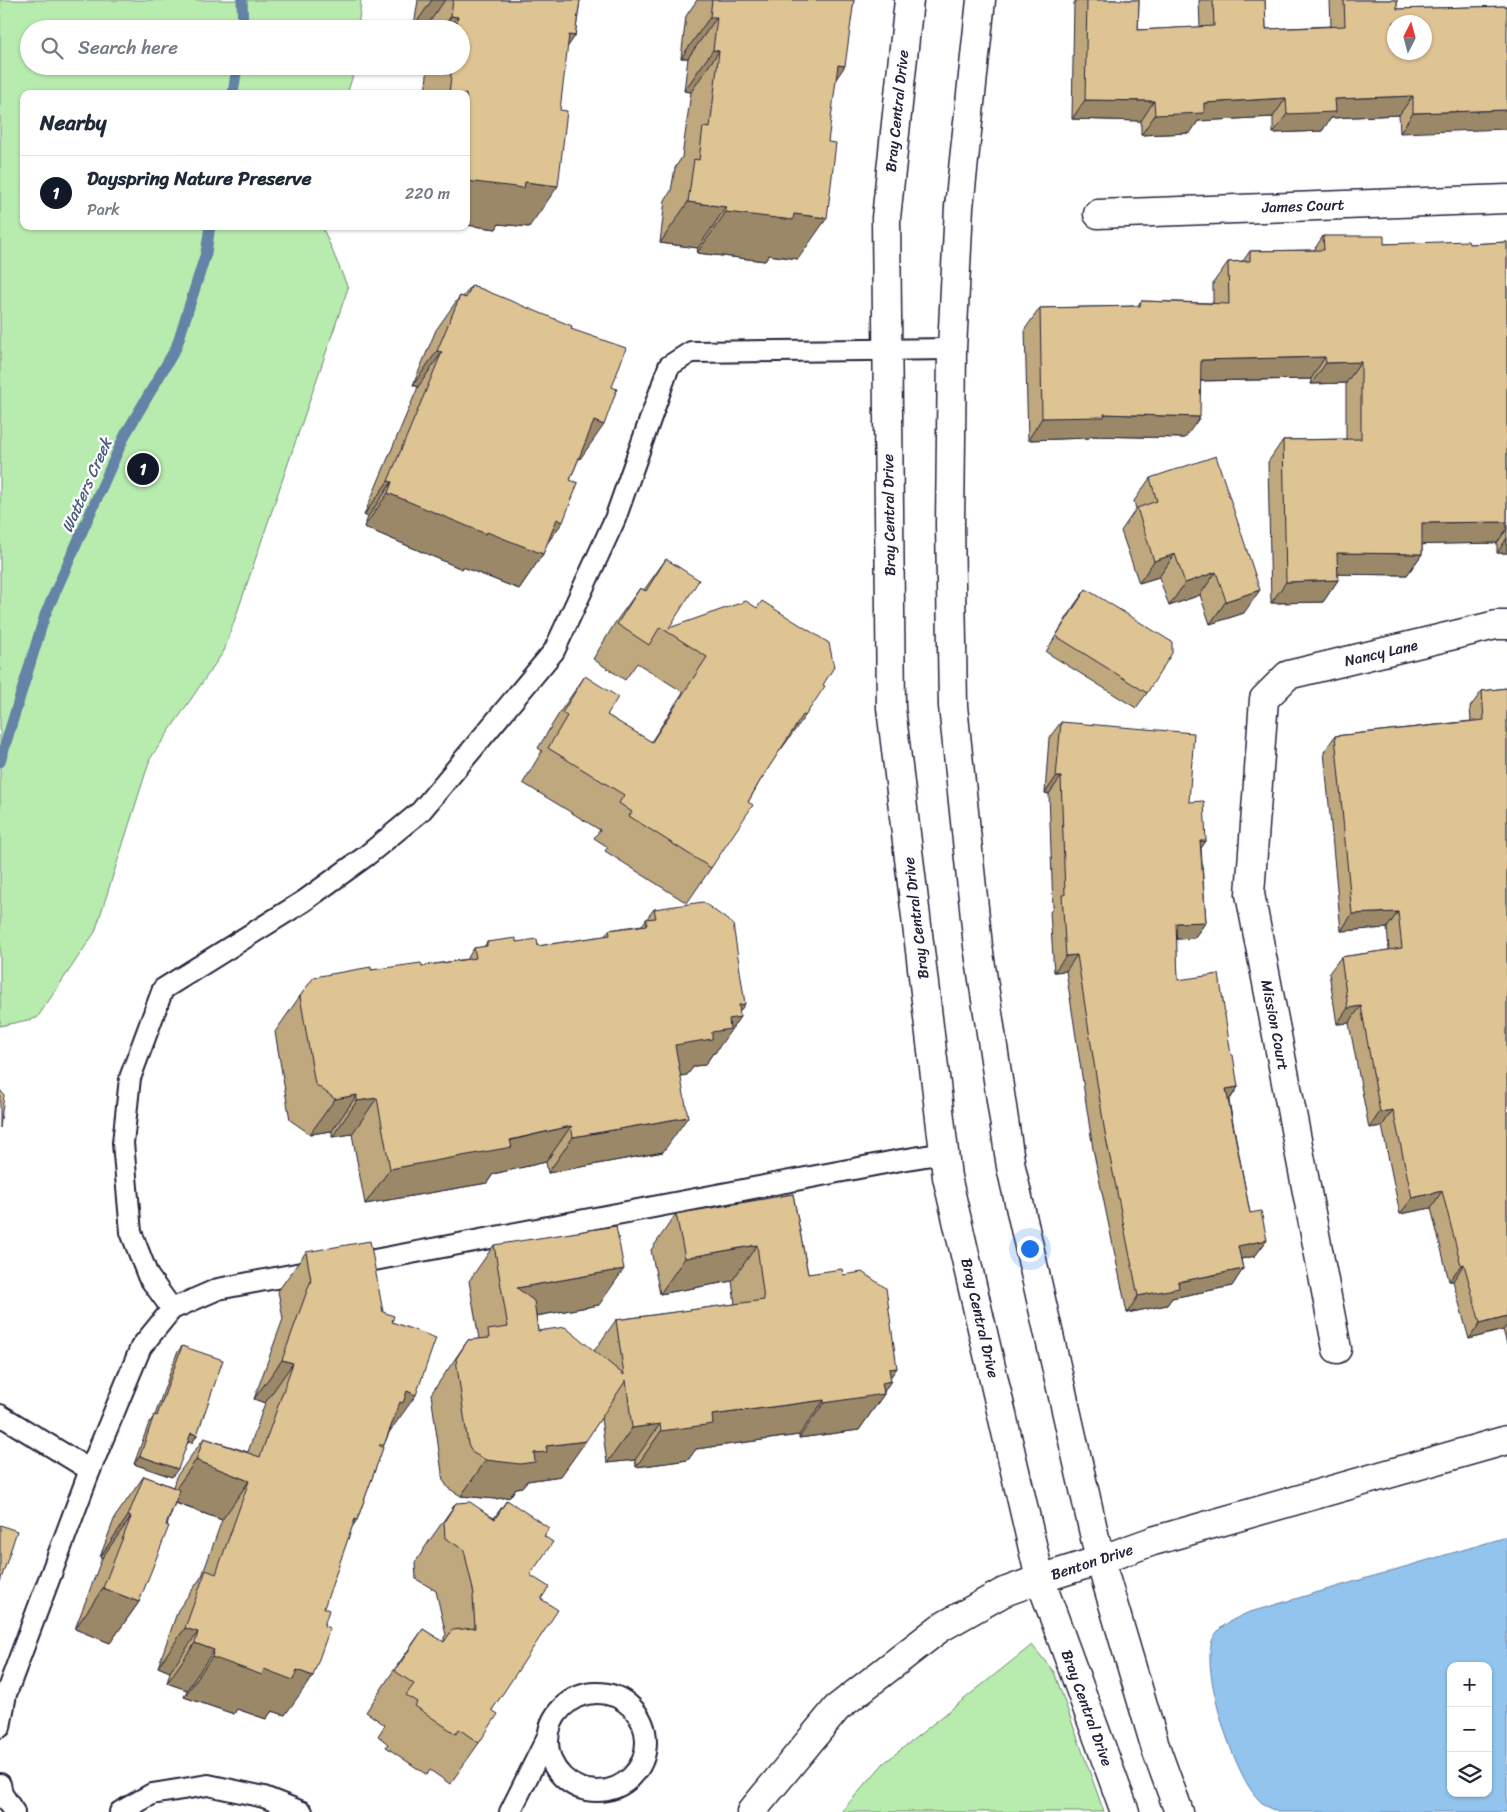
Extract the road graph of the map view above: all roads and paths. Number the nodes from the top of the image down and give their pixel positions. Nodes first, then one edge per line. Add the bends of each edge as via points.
1 (909, 0) edge
2 (981, 0) edge
3 (1507, 198) edge
4 (1098, 214) dead end
5 (952, 349) junction
6 (887, 350) junction
7 (1507, 625) edge
8 (1264, 699) joint
9 (944, 1153) junction
10 (172, 1309) junction
11 (1337, 1348) dead end
12 (0, 1415) edge
13 (1507, 1440) edge
14 (90, 1470) junction
15 (1100, 1560) junction
16 (1040, 1578) junction
17 (0, 1727) edge
18 (547, 1738) junction
19 (0, 1784) edge
20 (14, 1812) edge
21 (120, 1812) edge
22 (302, 1812) edge
23 (510, 1812) edge
24 (751, 1812) edge
25 (1125, 1812) edge
26 (1179, 1812) edge

1 - 6 street, Bray Central Drive via 886,218
2 - 5 street via 959,207
3 - 4 street, James Court
5 - 6 lane
5 - 15 street via 953,706 978,946 1011,1167
6 - 9 street, Bray Central Drive via 891,708
6 - 10 lane via 691,352 669,366 615,519 554,651 421,811 304,901 163,989 130,1078 123,1143 131,1232 148,1276
7 - 8 street, Nancy Lane via 1288,675
8 - 11 street, Mission Court via 1250,894
9 - 10 lane via 218,1289
9 - 16 street, Bray Central Drive
10 - 14 lane via 141,1347
12 - 14 lane
13 - 15 street, Benton Drive via 1153,1541
14 - 17 lane via 6,1694
15 - 16 street, Benton Drive
15 - 26 street via 1156,1749
16 - 24 street, Benton Drive via 1004,1592 940,1628 837,1708
16 - 25 street, Bray Central Drive
18 - 18 lane via 551,1722 560,1708 573,1698 589,1693 605,1693 633,1708 642,1722 646,1738 638,1769 627,1781 596,1791 580,1789 555,1769
18 - 23 lane
19 - 20 lane via 2,1794
21 - 22 lane via 152,1794 208,1785 264,1797

